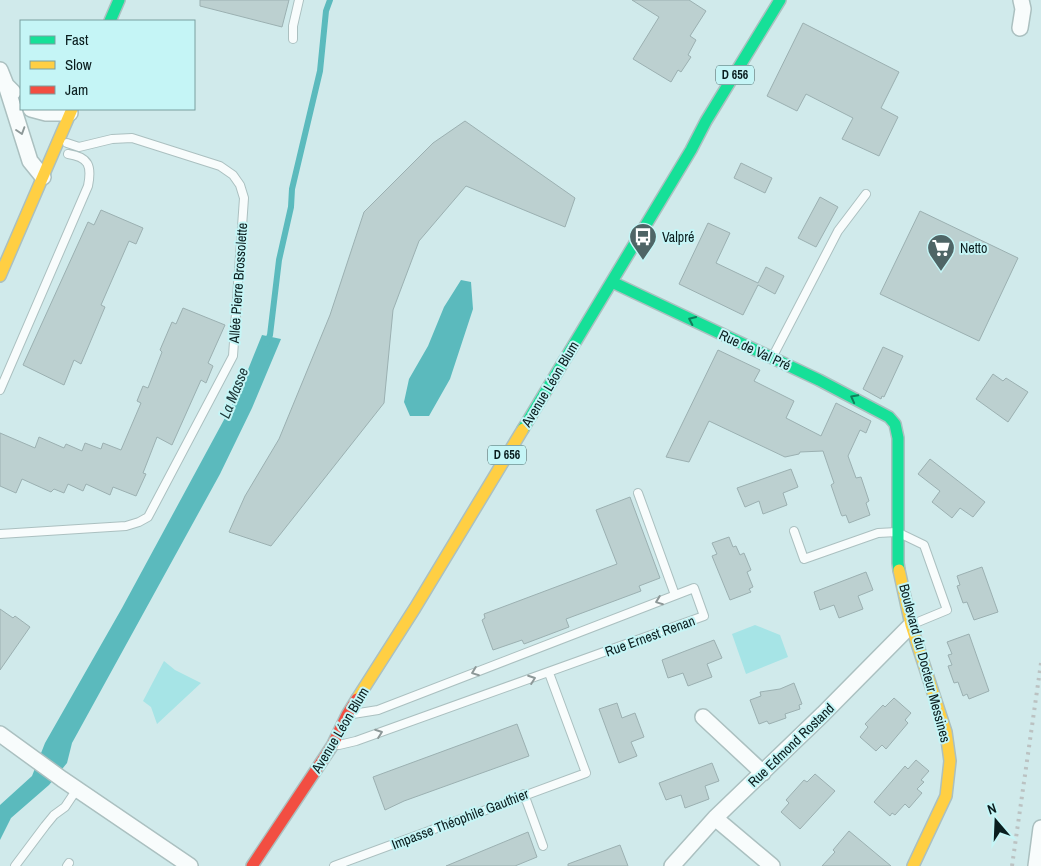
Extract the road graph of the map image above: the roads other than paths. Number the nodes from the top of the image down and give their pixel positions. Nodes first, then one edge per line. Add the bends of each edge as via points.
1 (119, 0) edge
2 (299, 0) edge
3 (780, 0) edge
4 (1021, 0) edge
5 (110, 20) edge
6 (1020, 28) dead end
7 (293, 39) dead end
8 (0, 70) edge
9 (6, 85) junction
10 (20, 100) edge
11 (34, 110) edge
12 (71, 111) edge
13 (67, 143) dead end
14 (68, 154) dead end
15 (43, 177) junction
16 (866, 194) dead end
17 (0, 276) edge
18 (612, 282) junction
19 (772, 358) junction
20 (0, 390) edge
21 (894, 424) joint
22 (638, 493) dead end
23 (794, 531) dead end
24 (897, 532) junction
25 (0, 534) edge
26 (675, 595) junction
27 (911, 625) junction
28 (549, 673) junction
29 (347, 715) junction
30 (703, 717) dead end
31 (0, 734) edge
32 (332, 746) junction
33 (763, 772) junction
34 (76, 789) junction
35 (524, 794) junction
36 (715, 818) junction
37 (1041, 828) edge
38 (543, 846) dead end
39 (16, 866) edge
40 (190, 866) edge
41 (252, 866) edge
42 (334, 866) edge
43 (672, 866) edge
44 (772, 866) edge
45 (914, 866) edge
46 (1036, 866) edge

1 - 5 main road
2 - 7 lane
3 - 18 main road, Avenue Léon Blum / D 656
4 - 6 street
8 - 9 street
9 - 10 street
9 -> 15 street via 30,161
11 - 12 street via 46,113
12 - 15 main road
13 - 25 lane, Allée Pierre Brossolette via 79,146 132,138 220,166 234,175 244,198 233,356 148,517 126,526
14 - 20 lane via 85,160 90,173 88,186
15 - 17 main road
16 - 19 lane via 838,231
19 -> 18 main road, Rue de Val Pré
18 - 29 main road, Avenue Léon Blum / D 656 via 416,608
21 -> 19 main road, Rue de Val Pré via 880,412
21 - 24 main road, Boulevard du Docteur Messines via 898,438
22 - 26 lane
23 - 24 lane via 804,559 878,532
24 - 27 main road, Boulevard du Docteur Messines via 898,563
24 - 27 lane via 924,545 947,610
26 - 28 lane, Rue Ernest Renan via 694,588 704,616
26 -> 29 lane, Rue Ernest Renan via 378,710
27 - 33 street, Rue Edmond Rostand
27 - 45 main road, Boulevard du Docteur Messines via 946,732 950,761 946,796
32 -> 28 lane, Rue Ernest Renan via 356,741
28 - 35 lane, Impasse Théophile Gauthier via 586,773
29 - 32 main road, Avenue Léon Blum / D 656
30 - 33 street
31 - 34 street
32 - 41 main road, Avenue Léon Blum / D 656
33 - 36 street, Rue Edmond Rostand
34 - 39 lane
34 - 40 street
35 - 38 lane
35 - 42 lane, Impasse Théophile Gauthier
36 - 43 street, Rue Edmond Rostand
36 - 44 street
37 - 46 street

